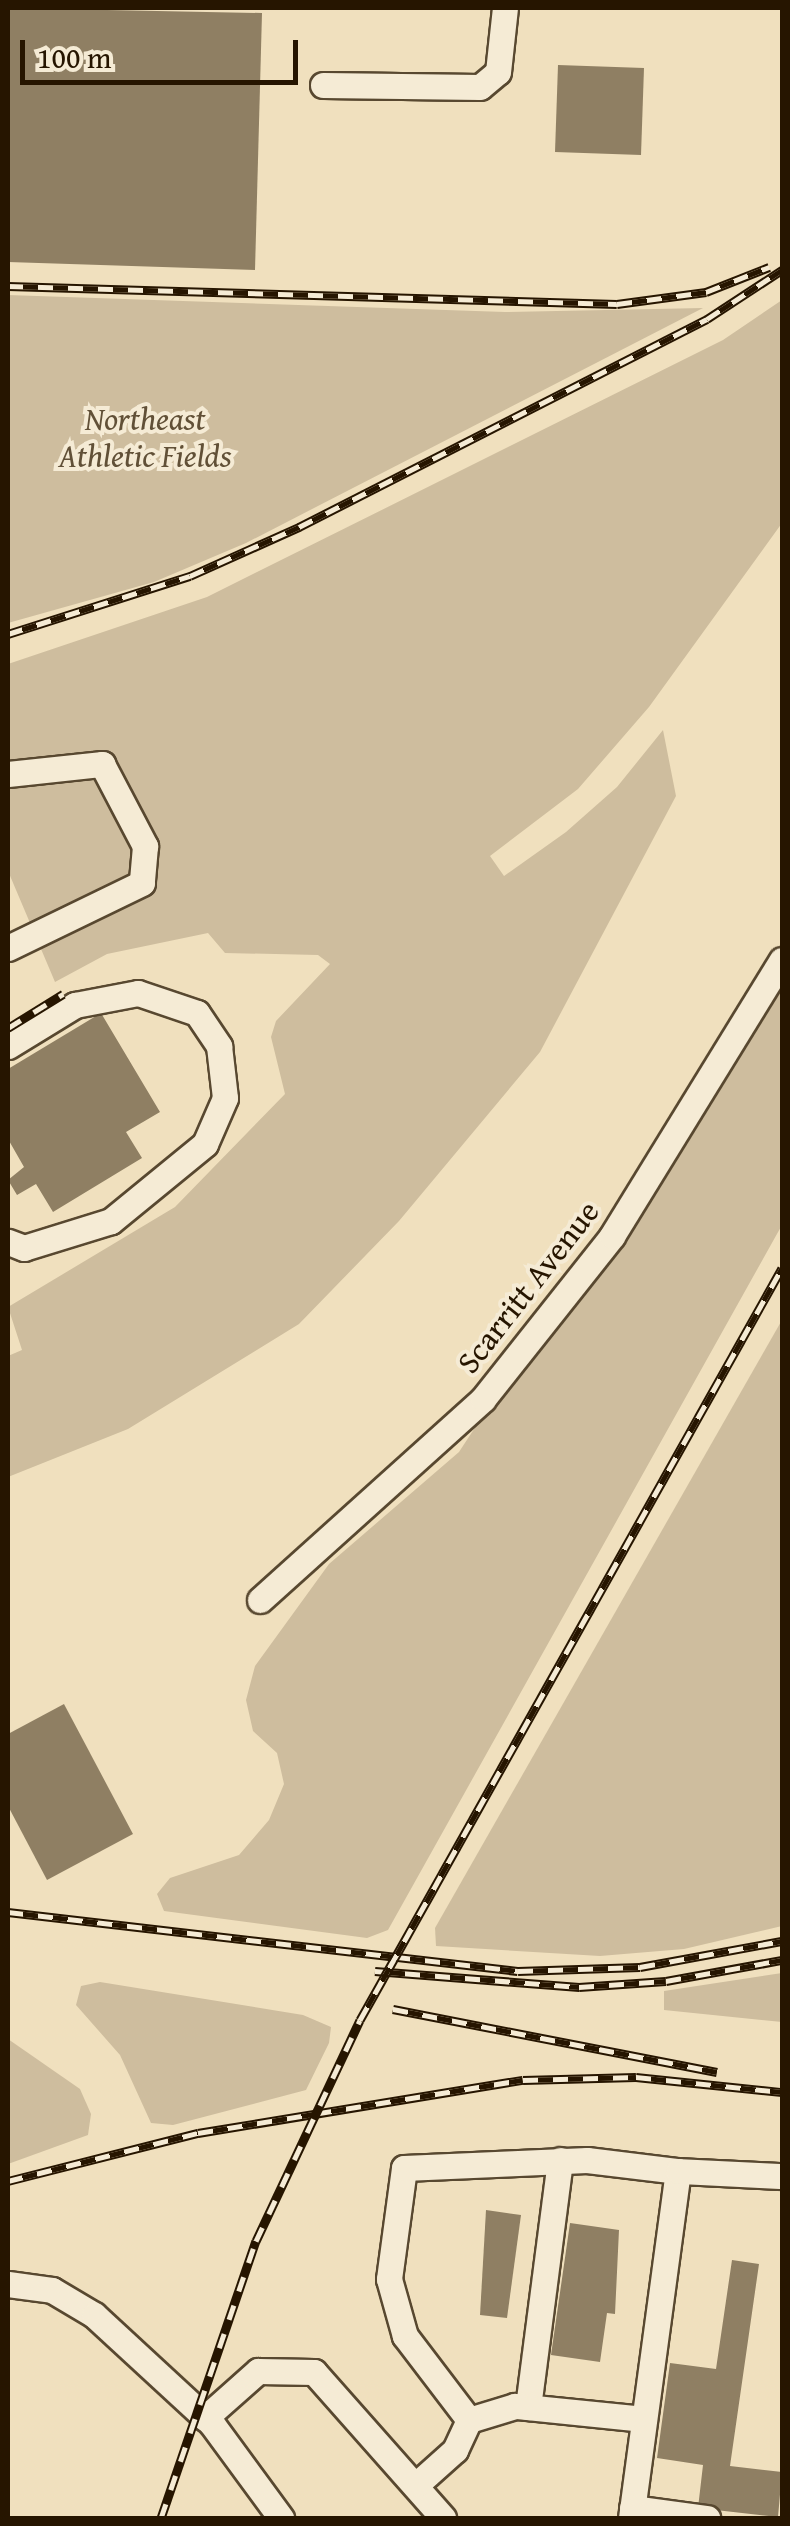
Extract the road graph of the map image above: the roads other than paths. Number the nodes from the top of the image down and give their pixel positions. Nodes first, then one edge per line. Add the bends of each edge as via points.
1 (504, 8) edge
2 (323, 85) dead end
3 (8, 774) edge
4 (8, 948) edge
5 (782, 960) edge
6 (8, 1046) edge
7 (8, 1242) edge
8 (260, 1600) dead end
9 (560, 2160) junction
10 (678, 2171) junction
11 (782, 2176) edge
12 (8, 2284) edge
13 (528, 2407) junction
14 (205, 2418) junction
15 (644, 2419) junction
16 (469, 2420) junction
17 (417, 2484) junction
18 (632, 2513) edge
19 (280, 2518) edge
20 (443, 2518) edge
21 (707, 2518) edge

1 - 2 lane via 498,72 480,88
3 - 4 lane via 102,764 146,846 142,883
5 - 8 lane, Scarritt Avenue via 612,1236 483,1399
6 - 7 lane via 75,1005 138,993 197,1013 219,1046 225,1098 205,1144 112,1220 24,1248
9 - 10 lane
9 - 13 lane
9 - 16 lane via 404,2168 389,2279 404,2336
10 - 11 lane
10 - 15 lane
12 - 14 lane via 52,2290 94,2315
13 - 15 lane
13 - 16 lane
14 - 17 lane via 247,2376 302,2368 328,2380
14 - 19 lane
15 - 18 lane
16 - 17 lane via 455,2450
17 - 20 lane
18 - 21 lane

